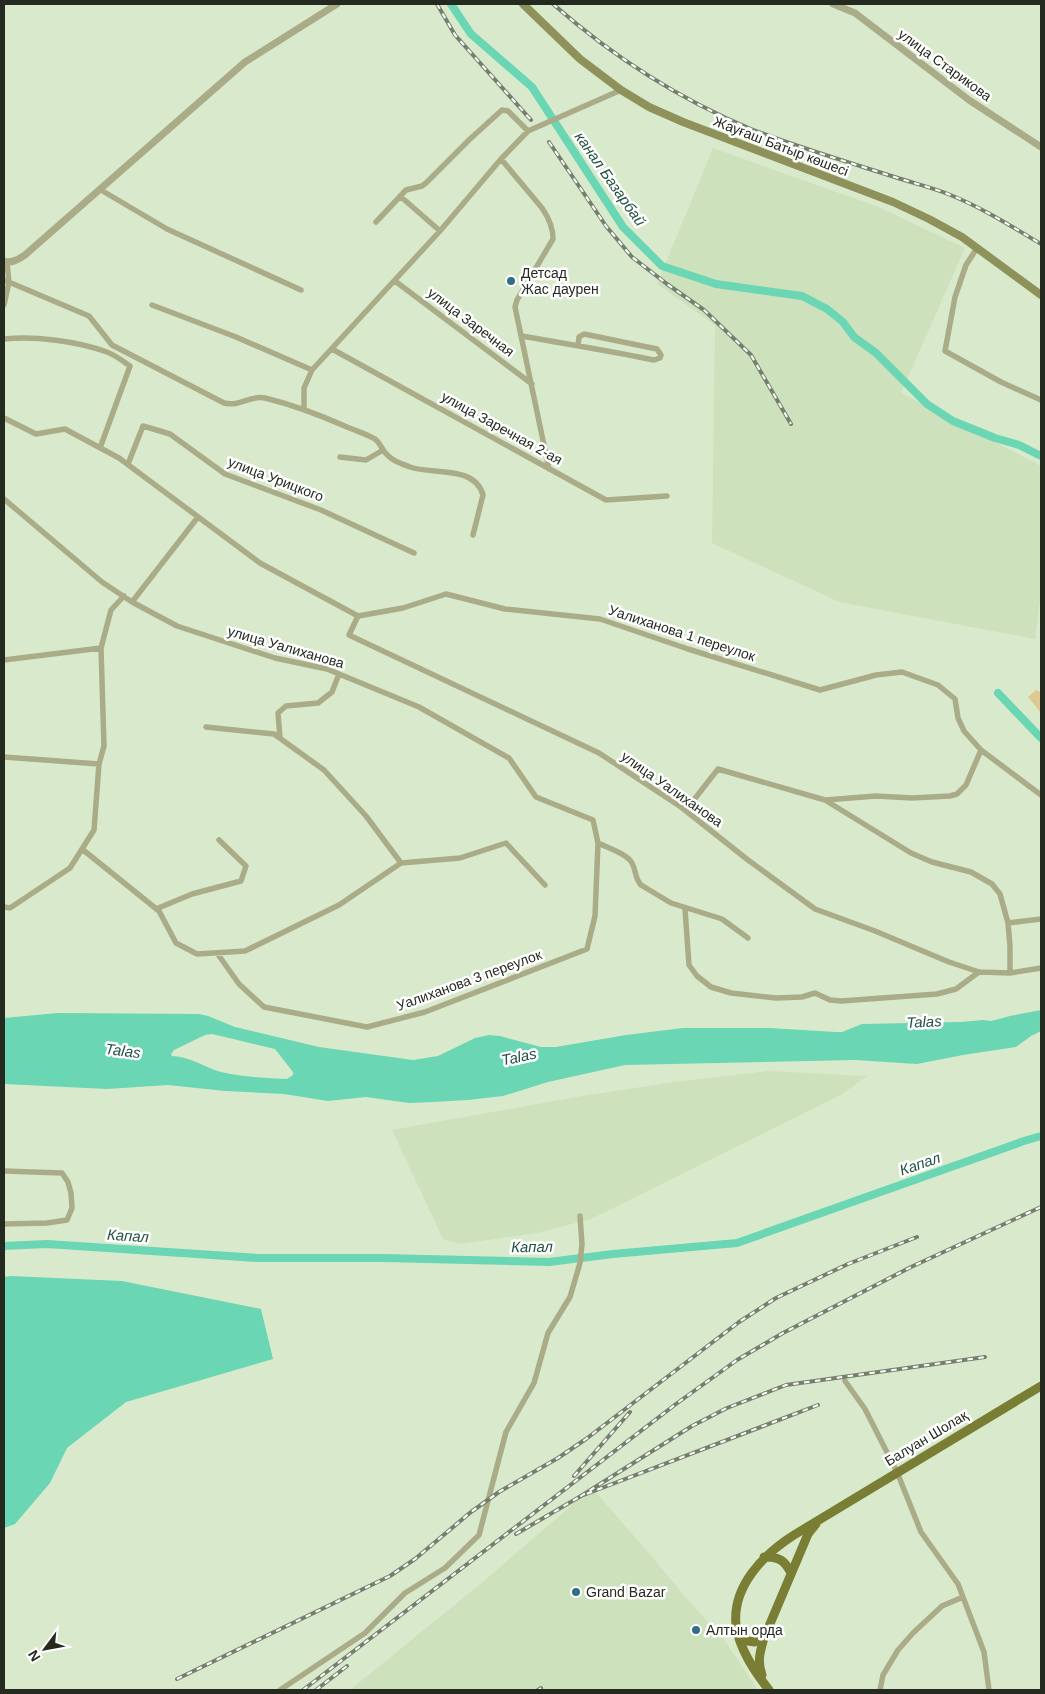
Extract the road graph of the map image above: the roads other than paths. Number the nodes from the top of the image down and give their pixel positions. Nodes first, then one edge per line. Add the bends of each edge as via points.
1 (337, 4) edge
2 (522, 4) edge
3 (833, 4) edge
4 (621, 90) junction
5 (528, 131) junction
6 (1041, 147) edge
7 (501, 159) junction
8 (101, 190) junction
9 (400, 196) junction
10 (376, 222) dead end
11 (440, 231) junction
12 (977, 248) junction
13 (5, 262) edge
14 (6, 281) edge
15 (394, 281) junction
16 (302, 290) dead end
17 (1041, 295) edge
18 (152, 304) dead end
19 (4, 305) edge
20 (522, 336) junction
21 (4, 339) edge
22 (613, 340) junction
23 (578, 346) junction
24 (332, 349) junction
25 (610, 351) junction
26 (312, 370) junction
27 (532, 384) junction
28 (1041, 400) edge
29 (304, 408) junction
30 (4, 418) edge
31 (100, 448) junction
32 (383, 450) junction
33 (340, 457) dead end
34 (128, 464) junction
35 (549, 469) junction
36 (667, 496) dead end
37 (4, 499) edge
38 (198, 517) junction
39 (473, 535) dead end
40 (414, 553) dead end
41 (124, 596) junction
42 (132, 602) junction
43 (358, 616) junction
44 (101, 648) junction
45 (4, 660) edge
46 (339, 674) junction
47 (206, 727) dead end
48 (280, 738) junction
49 (982, 750) junction
50 (4, 756) edge
51 (99, 764) junction
52 (1041, 795) edge
53 (825, 800) junction
54 (686, 810) junction
55 (219, 840) dead end
56 (598, 843) junction
57 (82, 849) junction
58 (401, 862) junction
59 (545, 885) dead end
60 (7, 908) edge
61 (685, 908) junction
62 (156, 909) junction
63 (1041, 919) edge
64 (1008, 923) junction
65 (748, 938) dead end
66 (217, 953) junction
67 (1041, 968) edge
68 (978, 972) junction
69 (1010, 973) junction
70 (4, 1171) edge
71 (580, 1216) dead end
72 (4, 1224) edge
73 (845, 1381) dead end
74 (1041, 1387) edge
75 (897, 1472) junction
76 (826, 1515) junction
77 (764, 1557) junction
78 (791, 1573) junction
79 (963, 1597) junction
80 (764, 1638) junction
81 (740, 1640) junction
82 (767, 1688) edge
83 (280, 1690) edge
84 (880, 1690) edge
85 (989, 1690) edge

1 - 8 street via 245,62
2 - 4 main road, Жауғаш Батыр көшесі via 580,59
3 - 6 street, улица Старикова via 855,13 969,100
4 - 5 street
4 - 12 main road, Жауғаш Батыр көшесі via 649,108 893,202
5 - 7 street
5 - 9 street via 508,111 502,110 426,183 406,190
7 - 11 street
7 - 20 street, улица Заречная via 542,208 553,230 554,239 517,300 516,314
8 - 13 street via 25,255
8 - 16 street via 167,229
9 - 10 street
9 - 11 street
11 - 15 street
12 - 17 main road, Жауғаш Батыр көшесі
12 - 28 street via 966,265 955,297 945,351
13 - 14 street
14 - 19 street
14 - 29 street via 89,316 112,345 224,403 233,405 262,398
15 - 24 street
15 - 27 street, улица Заречная
18 - 26 street
20 - 23 street, улица Заречная
20 - 27 street, улица Заречная
21 - 31 street via 26,337 63,341 108,352 130,366
22 - 23 street via 584,334
22 - 25 street
22 - 25 street, улица Заречная via 657,349 661,355 654,360
23 - 25 street, улица Заречная
24 - 26 street
24 - 35 street, улица Заречная 2-ая
26 - 29 street via 304,388
27 - 35 street, улица Заречная
29 - 32 street via 374,439
30 - 31 street via 36,434 65,429
31 - 34 street
32 - 33 street via 366,460
32 - 39 street via 388,457 416,469 452,472 475,481 483,495
34 - 38 street
34 - 40 street, улица Урицкого via 143,426 170,434 225,474 321,510
35 - 36 street, улица Заречная 2-ая via 606,500
37 - 41 street, улица Уалиханова via 102,582
38 - 42 street
38 - 43 street via 260,563
41 - 42 street, улица Уалиханова
41 - 44 street via 111,610
42 - 46 street, улица Уалиханова via 176,626 275,658
43 - 49 street, Уалиханова 1 переулок via 403,608 446,594 505,609 600,619 820,690 876,675 902,672 938,685 955,699 964,731
43 - 54 street, улица Уалиханова via 349,635 599,753
44 - 45 street
44 - 51 street via 104,746
46 - 48 street via 332,692 318,703 286,706 278,713
46 - 56 street, улица Уалиханова via 419,707 509,758 536,797 593,820
47 - 48 street via 274,734
48 - 58 street via 324,770 366,816
49 - 52 street, Уалиханова 1 переулок
49 - 53 street via 966,785 957,794
50 - 51 street
51 - 57 street via 94,830
53 - 54 street via 718,769
53 - 64 street via 911,853 983,877 1000,894
54 - 68 street, улица Уалиханова via 815,909
55 - 62 street via 246,866 240,881 192,894
56 - 61 street via 628,858 641,885 670,903
56 - 66 street, Уалиханова 3 переулок via 595,916 587,949 425,1012 367,1027 264,1007 239,984
57 - 60 street via 70,868
57 - 62 street
58 - 59 street via 460,858 506,843
58 - 66 street via 339,905 244,952
61 - 65 street via 722,919
61 - 68 street via 690,965 702,981 731,993 776,998 815,993 841,1001 937,994 956,989
62 - 66 street via 176,943 197,954
63 - 64 street
64 - 69 street
67 - 69 street, улица Уалиханова
68 - 69 street, улица Уалиханова
70 - 72 street via 62,1173 68,1182 72,1208 66,1220
71 - 83 street via 580,1263 570,1297 548,1332 534,1383 506,1432 480,1535 445,1568 405,1593 365,1634
73 - 75 street via 865,1409
74 - 75 main road, Балуан Шолақ
75 - 76 main road, Балуан Шолақ
75 - 79 street via 922,1532 958,1584
76 - 77 main road
76 - 78 main road via 808,1534
77 - 78 main road via 781,1559
77 - 81 main road via 751,1573 738,1600 736,1625
78 - 80 main road
79 - 84 street via 942,1606 913,1632 883,1675
79 - 85 street via 984,1652
80 - 81 main road via 755,1642
80 - 82 main road via 758,1656
81 - 82 main road

